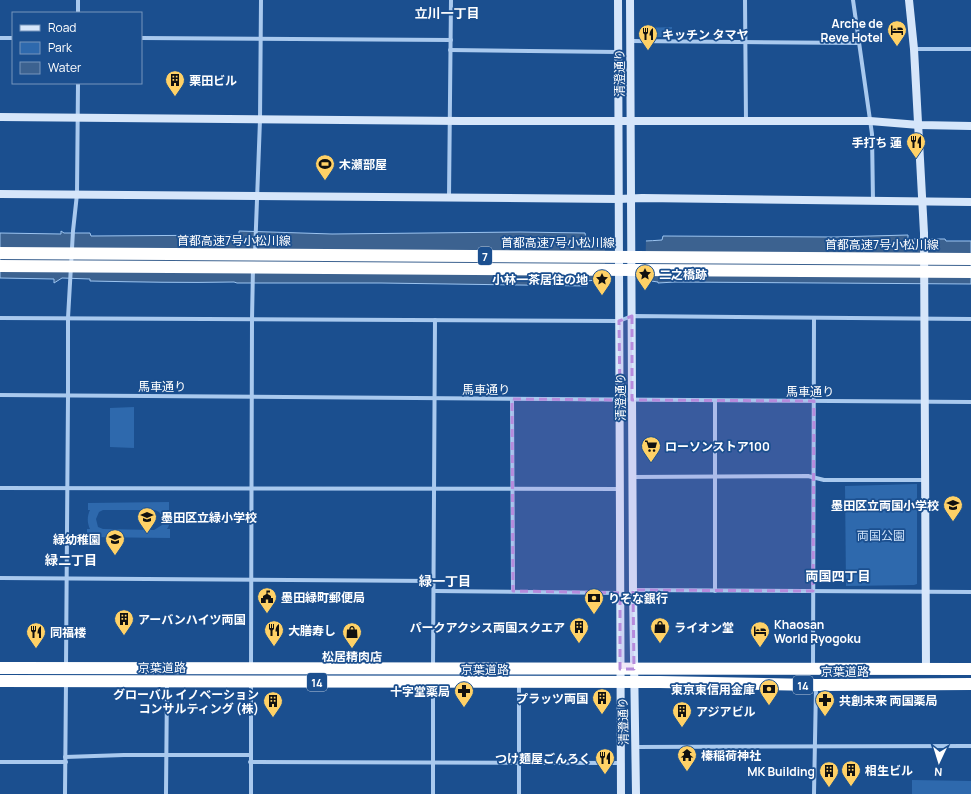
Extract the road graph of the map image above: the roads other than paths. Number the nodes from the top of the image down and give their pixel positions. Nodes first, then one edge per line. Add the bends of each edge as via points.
1 (78, 0) edge
2 (261, 0) edge
3 (451, 0) edge
4 (618, 0) edge
5 (630, 0) edge
6 (746, 0) edge
7 (853, 0) edge
8 (908, 0) edge
9 (78, 12) edge
10 (0, 38) edge
11 (12, 38) edge
12 (142, 38) edge
13 (261, 39) junction
14 (451, 40) junction
15 (631, 41) junction
16 (745, 42) junction
17 (859, 43) junction
18 (914, 49) junction
19 (971, 49) edge
20 (450, 50) junction
21 (618, 52) junction
22 (78, 84) edge
23 (0, 117) edge
24 (78, 117) junction
25 (260, 120) junction
26 (617, 120) junction
27 (631, 120) junction
28 (450, 121) junction
29 (746, 121) junction
30 (870, 121) junction
31 (919, 125) junction
32 (971, 126) edge
33 (0, 194) edge
34 (77, 194) junction
35 (258, 195) junction
36 (449, 197) junction
37 (619, 199) junction
38 (632, 199) junction
39 (873, 201) junction
40 (922, 201) junction
41 (971, 202) edge
42 (0, 253) edge
43 (254, 258) dead end
44 (971, 259) edge
45 (254, 265) dead end
46 (0, 266) edge
47 (971, 272) edge
48 (632, 316) junction
49 (0, 318) edge
50 (68, 318) junction
51 (814, 318) junction
52 (252, 319) junction
53 (924, 319) junction
54 (971, 319) edge
55 (435, 320) junction
56 (619, 321) junction
57 (0, 395) edge
58 (68, 396) junction
59 (252, 397) junction
60 (434, 398) junction
61 (512, 399) junction
62 (620, 400) junction
63 (632, 400) junction
64 (715, 400) junction
65 (814, 401) junction
66 (924, 402) junction
67 (971, 402) edge
68 (632, 477) junction
69 (716, 477) junction
70 (814, 477) junction
71 (925, 480) junction
72 (0, 488) edge
73 (67, 488) junction
74 (251, 488) junction
75 (434, 488) junction
76 (512, 488) junction
77 (619, 489) junction
78 (0, 578) edge
79 (67, 578) junction
80 (251, 580) junction
81 (434, 581) junction
82 (633, 590) junction
83 (434, 591) junction
84 (513, 591) junction
85 (715, 591) junction
86 (813, 591) junction
87 (926, 592) junction
88 (971, 592) edge
89 (620, 593) junction
90 (0, 668) edge
91 (66, 668) junction
92 (251, 668) junction
93 (434, 669) junction
94 (620, 669) junction
95 (634, 669) junction
96 (926, 669) junction
97 (971, 669) edge
98 (813, 670) junction
99 (0, 681) edge
100 (66, 681) junction
101 (167, 682) junction
102 (251, 682) junction
103 (433, 683) junction
104 (519, 683) junction
105 (620, 683) junction
106 (634, 683) junction
107 (971, 684) edge
108 (816, 685) junction
109 (815, 746) junction
110 (971, 746) edge
111 (636, 747) junction
112 (166, 755) junction
113 (250, 755) junction
114 (66, 757) junction
115 (0, 762) edge
116 (66, 762) junction
117 (250, 762) junction
118 (433, 762) junction
119 (519, 762) junction
120 (620, 763) junction
121 (66, 794) edge
122 (166, 794) edge
123 (250, 794) edge
124 (433, 794) edge
125 (519, 794) edge
126 (621, 794) edge
127 (636, 794) edge
128 (814, 794) edge

1 - 9 street
2 - 13 street
3 - 14 street
4 - 21 street, 清澄通り
5 - 15 street, 清澄通り
6 - 16 street
7 - 17 street
8 - 18 street
10 - 11 street
12 - 13 street
13 - 14 street
13 - 25 street
14 - 20 street
15 - 16 street
15 - 27 street, 清澄通り
16 - 17 street
16 - 29 street
17 - 30 street
18 - 19 street
18 - 31 street
20 - 21 street
20 - 28 street
21 - 26 street, 清澄通り
22 - 24 street
23 - 24 street
24 - 25 street
24 - 34 street
25 - 28 street
25 - 35 street
26 - 27 street
26 - 28 street
26 - 37 street, 清澄通り
27 - 29 street
27 - 38 street, 清澄通り
28 - 36 street
29 - 30 street
30 - 31 street
30 - 39 street
31 - 32 street
31 - 40 street
33 - 34 street
34 - 35 street
34 - 50 street, bridge
35 - 36 street
35 - 43 street
36 - 37 street
37 - 38 street
37 - 56 street, 清澄通り
38 - 39 street
38 - 48 street, 清澄通り
39 - 40 street
40 - 41 street
40 - 53 street
42 - 44 highway, 首都高速7号小松川線 / 7, bridge
45 - 52 street
46 - 47 highway, 7, bridge
48 - 51 street
48 - 56 street
48 - 63 street, 清澄通り
49 - 50 street
50 - 52 street
50 - 58 street
51 - 53 street
51 - 65 street
52 - 55 street
52 - 59 street
53 - 54 street
53 - 66 street
55 - 56 street
55 - 60 street
56 - 62 street, 清澄通り
57 - 58 street, 馬車通り
58 - 59 street, 馬車通り
58 - 73 street
59 - 60 street, 馬車通り
59 - 74 street
60 - 61 street, 馬車通り
60 - 75 street
61 - 62 street, 馬車通り
61 - 76 street
62 - 63 street, 馬車通り
62 - 77 street, 清澄通り
63 - 64 street, 馬車通り
63 - 68 street, 清澄通り
64 - 65 street, 馬車通り
64 - 69 street
65 - 66 street, 馬車通り
65 - 70 street
66 - 67 street, 馬車通り
66 - 71 street
68 - 69 street
68 - 82 street, 清澄通り
69 - 70 street
69 - 85 street
70 - 71 street via 824,480
70 - 86 street
71 - 87 street
72 - 73 street
73 - 74 street
73 - 79 street
74 - 75 street
74 - 80 street
75 - 76 street
75 - 81 street
76 - 77 street
76 - 84 street
77 - 89 street, 清澄通り
78 - 79 street
79 - 80 street
79 - 91 street
80 - 81 street
80 - 92 street
81 - 83 street
82 - 85 street
82 - 95 street, 清澄通り
83 - 84 street
83 - 93 street
84 - 89 street
85 - 86 street
86 - 87 street
86 - 98 street
87 - 88 street
87 - 96 street
89 - 94 street, 清澄通り
90 - 91 highway, 京葉道路 / 14
91 - 92 highway, 京葉道路 / 14
91 - 100 street
92 - 93 highway, 京葉道路 / 14
92 - 102 street
93 - 94 highway, 京葉道路 / 14
93 - 103 street
94 - 95 highway, 京葉道路 / 14
94 - 105 street, 清澄通り
95 - 98 highway, 京葉道路 / 14
95 - 106 street, 清澄通り
96 - 97 highway, 京葉道路 / 14
96 - 98 highway, 京葉道路 / 14
99 - 100 highway, 京葉道路 / 14
100 - 101 highway, 京葉道路 / 14
100 - 114 street
101 - 102 highway, 京葉道路 / 14
101 - 112 street
102 - 103 highway, 京葉道路 / 14
102 - 113 street
103 - 104 highway, 京葉道路 / 14
103 - 118 street
104 - 105 highway, 京葉道路 / 14
104 - 119 street
105 - 106 highway, 京葉道路 / 14
105 - 120 street, 清澄通り
106 - 108 highway, 京葉道路 / 14
106 - 111 street, 清澄通り
107 - 108 highway, 京葉道路 / 14
108 - 109 street
109 - 110 street
109 - 111 street
109 - 128 street
111 - 127 street, 清澄通り
112 - 113 street
112 - 114 street
112 - 122 street
113 - 117 street
114 - 116 street
115 - 116 street
116 - 121 street
117 - 118 street
117 - 123 street
118 - 119 street
118 - 124 street
119 - 120 street
119 - 125 street
120 - 126 street, 清澄通り

